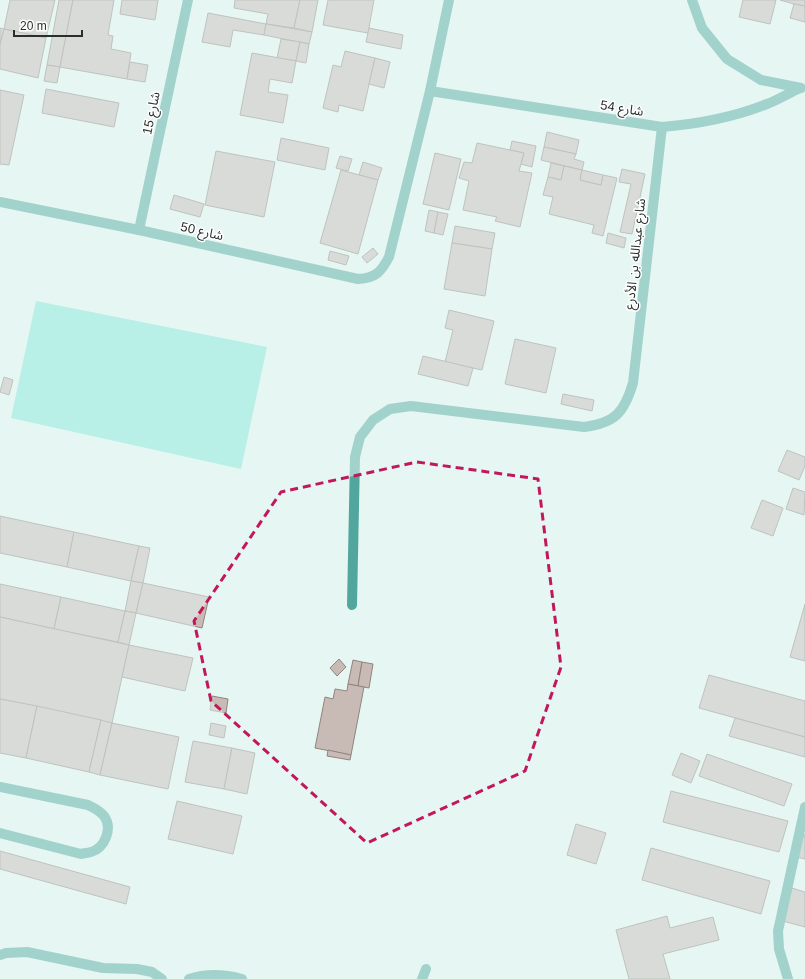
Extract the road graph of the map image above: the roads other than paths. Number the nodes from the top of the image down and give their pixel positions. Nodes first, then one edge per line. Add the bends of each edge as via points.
1 (188, 0) edge
2 (449, 0) edge
3 (692, 0) edge
4 (802, 88) edge
5 (430, 91) junction
6 (662, 127) junction
7 (0, 202) edge
8 (139, 230) junction
9 (352, 605) dead end
10 (0, 787) edge
11 (805, 807) edge
12 (0, 833) edge
13 (0, 955) edge
14 (426, 969) dead end
15 (162, 979) edge
16 (189, 979) edge
17 (242, 979) edge
18 (422, 979) edge
19 (788, 979) edge

1 - 8 street, شارع 15
2 - 5 street
3 - 4 street via 702,28 727,59 761,80
4 - 6 street, شارع 54 via 733,116 698,124
5 - 6 street, شارع 54
5 - 8 street, شارع 50 via 389,257 377,274 358,279
6 - 9 street, شارع عبدالله بن الأدرع via 633,383 628,401 617,415 601,425 584,427 411,406 390,409 373,420 360,437 355,457
7 - 8 street, شارع 50
10 - 12 street via 88,805 105,817 108,827 107,837 101,846 92,852 81,854
11 - 19 street via 778,931 779,949
13 - 15 street via 27,952 103,968 152,972
14 - 18 street
16 - 17 street via 215,974

